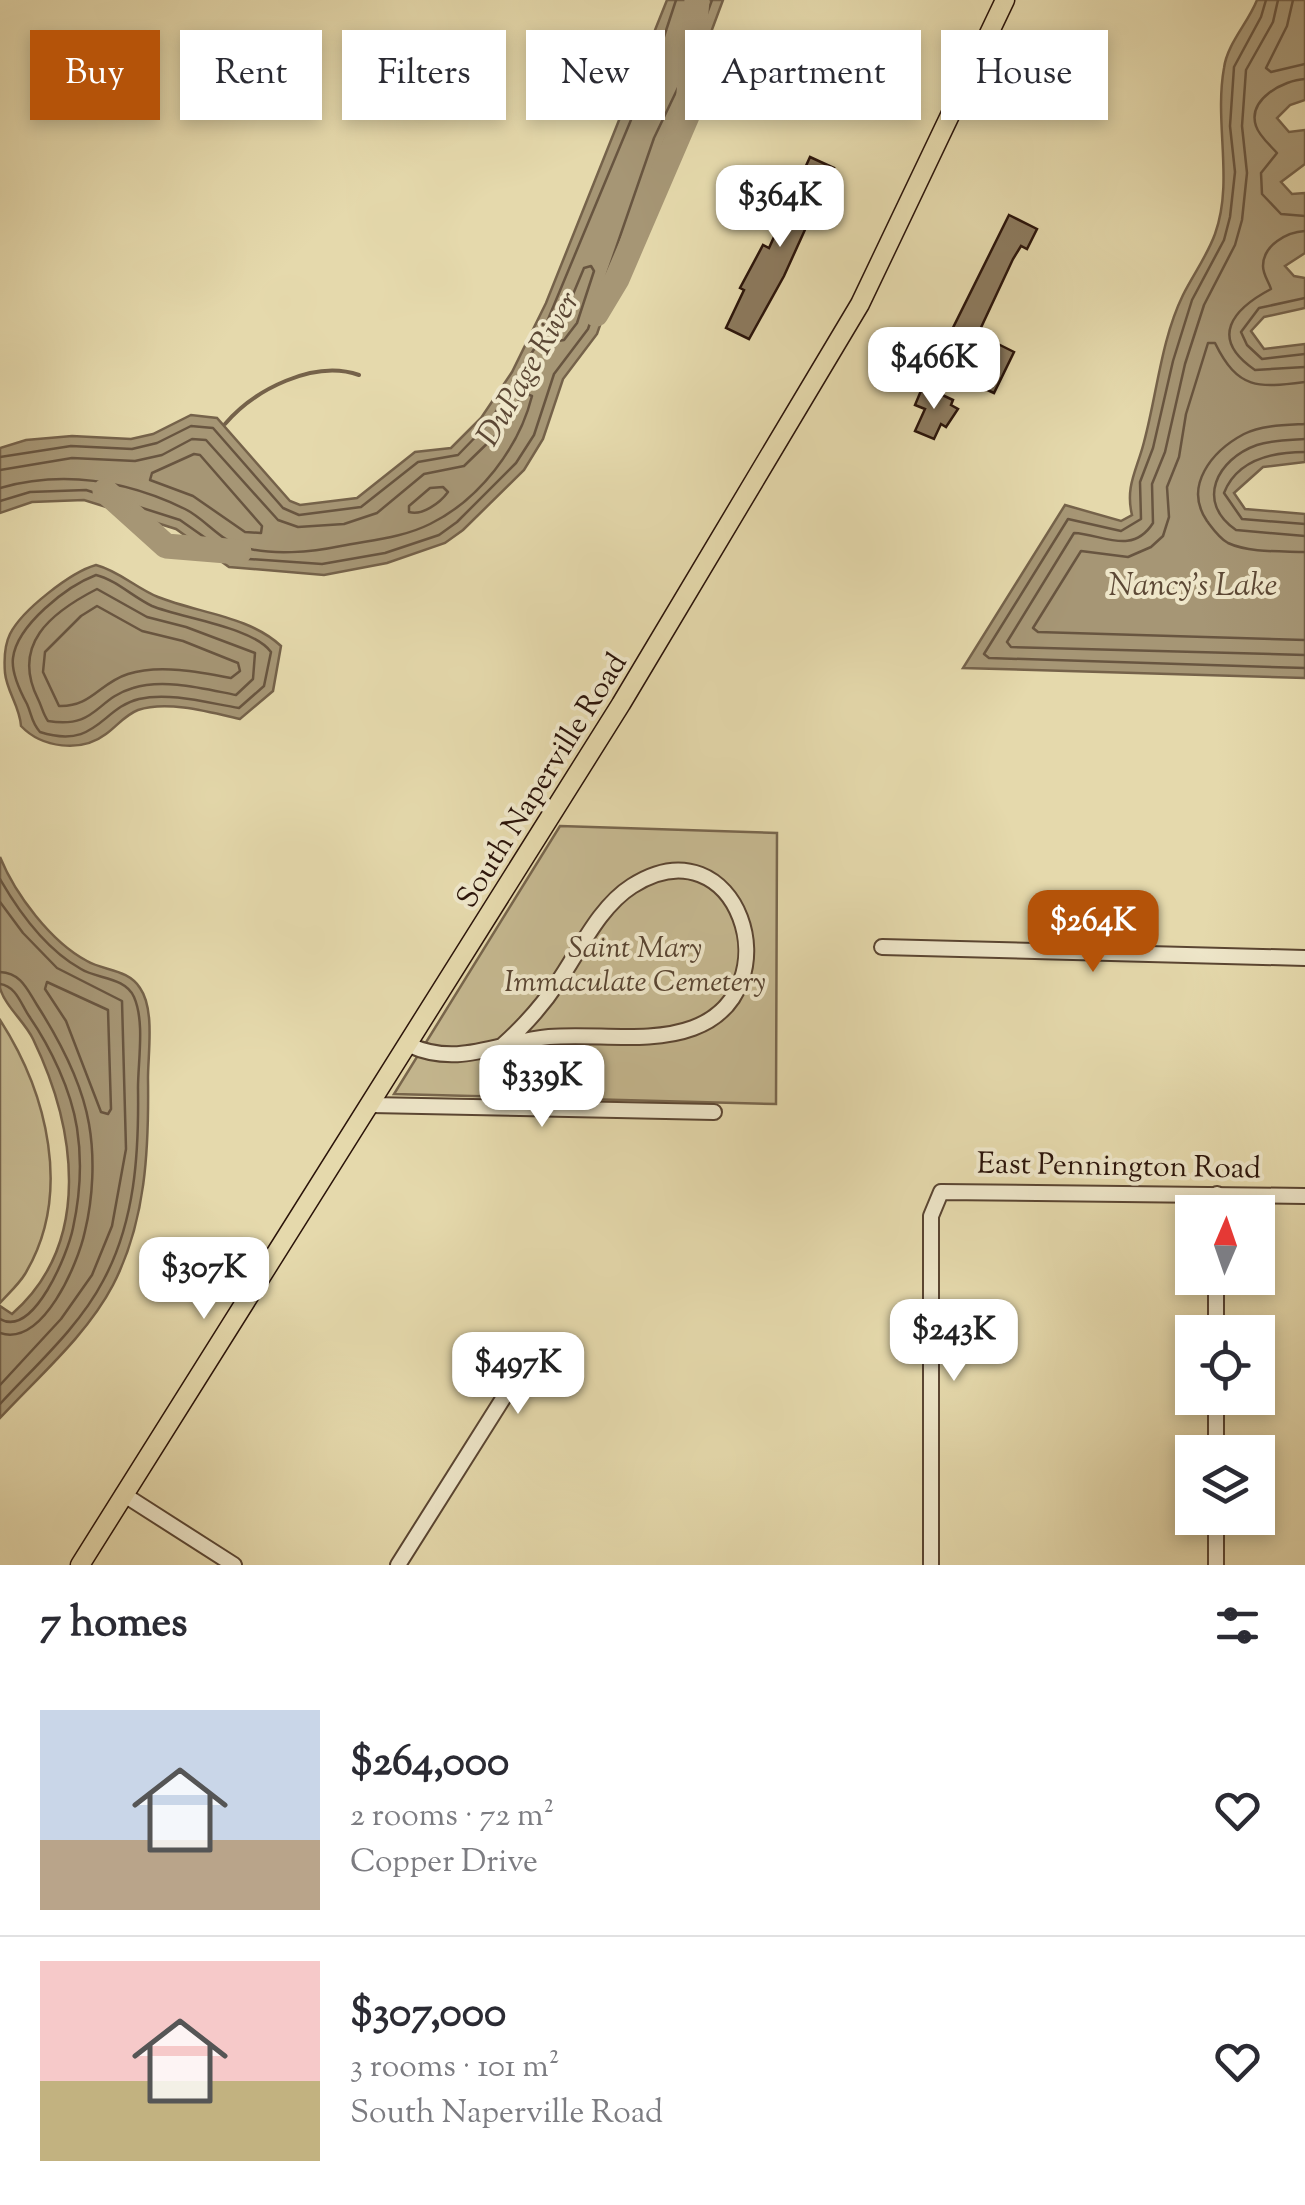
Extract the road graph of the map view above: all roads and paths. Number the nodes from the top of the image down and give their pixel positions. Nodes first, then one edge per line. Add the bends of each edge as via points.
1 (1005, 0) edge
2 (882, 948) dead end
3 (1305, 958) edge
4 (408, 1045) junction
5 (503, 1045) junction
6 (371, 1105) junction
7 (714, 1112) dead end
8 (1216, 1194) joint
9 (1305, 1196) edge
10 (560, 1356) dead end
11 (122, 1494) junction
12 (1216, 1535) edge
13 (80, 1565) edge
14 (234, 1565) edge
15 (398, 1565) edge
16 (931, 1565) edge
17 (1216, 1565) edge

1 - 4 main road, South Naperville Road via 860,304
2 - 3 street
4 - 5 street via 452,1057
4 - 6 main road, South Naperville Road
5 - 5 street via 572,1035 673,1033 704,1023 731,1000 742,974 741,912 717,882 703,876 672,872 639,882 616,898 545,1001
6 - 7 street
6 - 11 main road, South Naperville Road
8 - 9 street, East Pennington Road
8 - 16 street, East Pennington Road via 950,1190 935,1197
10 - 15 street via 504,1397
11 - 13 main road, South Naperville Road
11 - 14 street
12 - 17 street

